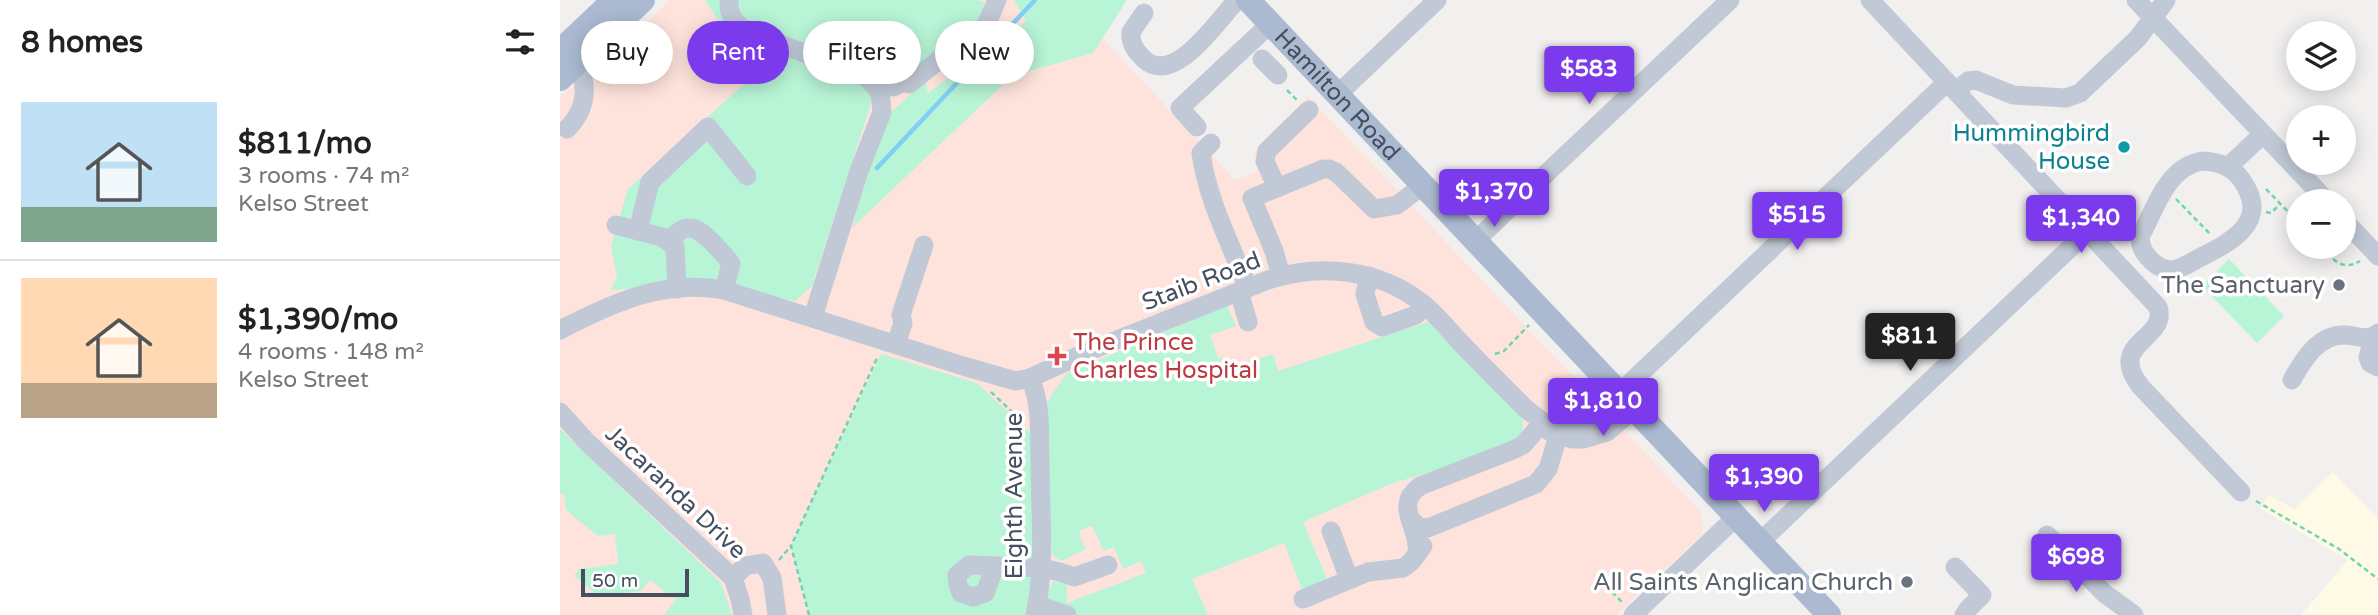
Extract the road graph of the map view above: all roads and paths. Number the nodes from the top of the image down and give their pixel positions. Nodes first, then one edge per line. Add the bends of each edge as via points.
1 (614, 0) edge
2 (643, 0) edge
3 (729, 0) edge
4 (998, 0) edge
5 (1237, 0) edge
6 (1248, 0) edge
7 (1437, 0) edge
8 (1730, 0) edge
9 (1870, 0) edge
10 (2136, 0) edge
11 (2166, 0) edge
12 (1144, 13) dead end
13 (2154, 19) junction
14 (1270, 24) junction
15 (803, 53) edge
16 (566, 59) edge
17 (1262, 59) dead end
18 (921, 74) edge
19 (1280, 80) joint
20 (873, 84) edge
21 (884, 84) edge
22 (901, 84) edge
23 (910, 84) edge
24 (1951, 87) junction
25 (1337, 95) junction
26 (1308, 103) joint
27 (882, 112) junction
28 (1197, 127) dead end
29 (567, 129) dead end
30 (2263, 134) junction
31 (1211, 144) dead end
32 (2229, 166) junction
33 (747, 176) dead end
34 (1422, 186) junction
35 (2263, 186) dead end
36 (1277, 188) junction
37 (2166, 188) junction
38 (2316, 189) edge
39 (2286, 210) edge
40 (616, 225) dead end
41 (638, 231) junction
42 (2087, 232) junction
43 (2356, 233) edge
44 (669, 242) junction
45 (1475, 242) junction
46 (924, 245) dead end
47 (2222, 247) junction
48 (2374, 252) edge
49 (2333, 259) edge
50 (2151, 260) junction
51 (1281, 276) junction
52 (1369, 276) junction
53 (2131, 278) junction
54 (677, 289) junction
55 (724, 290) junction
56 (1244, 290) junction
57 (1424, 305) junction
58 (813, 317) junction
59 (1248, 322) dead end
60 (1529, 325) dead end
61 (560, 330) edge
62 (2376, 341) edge
63 (889, 342) junction
64 (1475, 357) junction
65 (2378, 367) edge
66 (1030, 378) junction
67 (2292, 380) dead end
68 (990, 391) dead end
69 (1627, 401) junction
70 (560, 412) edge
71 (1554, 428) junction
72 (1040, 437) junction
73 (2241, 492) joint
74 (1736, 517) junction
75 (1410, 519) junction
76 (1441, 523) junction
77 (1331, 531) dead end
78 (2047, 536) dead end
79 (1760, 542) junction
80 (1417, 554) junction
81 (1108, 565) dead end
82 (995, 566) dead end
83 (1955, 566) dead end
84 (1042, 569) junction
85 (733, 578) junction
86 (1349, 579) junction
87 (2378, 579) edge
88 (1600, 580) dead end
89 (1302, 603) edge
90 (1036, 610) edge
91 (1633, 614) edge
92 (743, 615) edge
93 (777, 615) edge
94 (809, 615) edge
95 (1067, 615) edge
96 (1829, 615) edge
97 (1965, 615) edge
98 (2134, 615) edge

1 - 16 main road
2 - 16 main road
3 - 15 street via 731,16 740,27
4 - 18 street via 977,36
5 - 12 street via 1183,58 1168,66 1150,63 1132,44 1131,32
6 - 14 main road, Hamilton Road
7 - 25 street
8 - 45 street
9 - 24 street
10 - 13 street
11 - 13 street
13 - 24 street via 2121,56 2072,96 2012,95 1976,80
13 - 30 street
14 - 25 main road, Hamilton Road
14 - 28 street via 1180,108
16 - 29 street via 583,75 583,107
17 - 19 street
19 - 26 path via 1299,103
20 - 27 street via 880,92
21 - 22 street
23 - 27 street
24 - 42 street
24 - 69 street
25 - 34 main road, Hamilton Road
26 - 36 street via 1267,151 1265,161
27 - 58 street
30 - 32 street
30 - 38 street
31 - 56 street via 1201,153 1203,165
32 - 37 street via 2211,161 2192,163 2177,171
32 - 47 street via 2250,195 2251,211 2243,231
33 - 41 street via 708,127 650,182
34 - 36 street via 1405,200 1380,210 1367,205 1329,169
34 - 45 main road, Hamilton Road
35 - 39 path
36 - 51 street via 1252,198
37 - 47 path
37 - 50 street via 2140,239
40 - 41 street
41 - 44 street
42 - 53 street
42 - 79 street
43 - 48 street
44 - 54 street via 677,255
44 - 55 street via 685,228 703,233 731,264
45 - 69 main road, Hamilton Road
46 - 63 street
47 - 50 street via 2176,269
48 - 49 path via 2351,266
50 - 53 street
51 - 52 street, Staib Road via 1315,271
51 - 56 street, Staib Road
52 - 57 street, Staib Road
52 - 57 street via 1365,294 1377,326 1416,315
53 - 73 street via 2160,313 2158,324 2133,351 2131,373
54 - 55 street, Staib Road
54 - 61 street, Staib Road via 617,301
55 - 58 street, Staib Road
56 - 59 street
56 - 66 street, Staib Road
57 - 64 street, Staib Road
58 - 63 street, Staib Road
60 - 64 path via 1504,351 1480,351
62 - 65 street via 2368,356
62 - 67 street via 2346,335 2327,339 2309,353
63 - 66 street, Staib Road via 1016,381
63 - 94 path via 790,546
64 - 71 street, Staib Road via 1525,408
66 - 72 street, Eighth Avenue via 1038,395
68 - 72 path
69 - 71 street via 1614,428 1601,436 1584,439
69 - 74 main road, Hamilton Road
70 - 85 street, Jacaranda Drive
71 - 75 street via 1513,450 1420,486 1407,500
71 - 76 street via 1548,469 1535,484
72 - 84 street, Eighth Avenue
73 - 87 path via 2339,549
74 - 79 main road, Hamilton Road
74 - 91 street
75 - 76 street via 1419,527
75 - 80 street via 1419,541
76 - 80 street
77 - 86 street
78 - 98 street via 2104,593
79 - 96 main road, Hamilton Road
80 - 86 street via 1403,568
81 - 84 street via 1074,577
82 - 84 street
83 - 97 street via 1982,595
84 - 90 street, Eighth Avenue
85 - 92 street, Jacaranda Drive
85 - 93 street via 746,566 763,563 772,578
86 - 89 street
88 - 91 path
90 - 95 street

